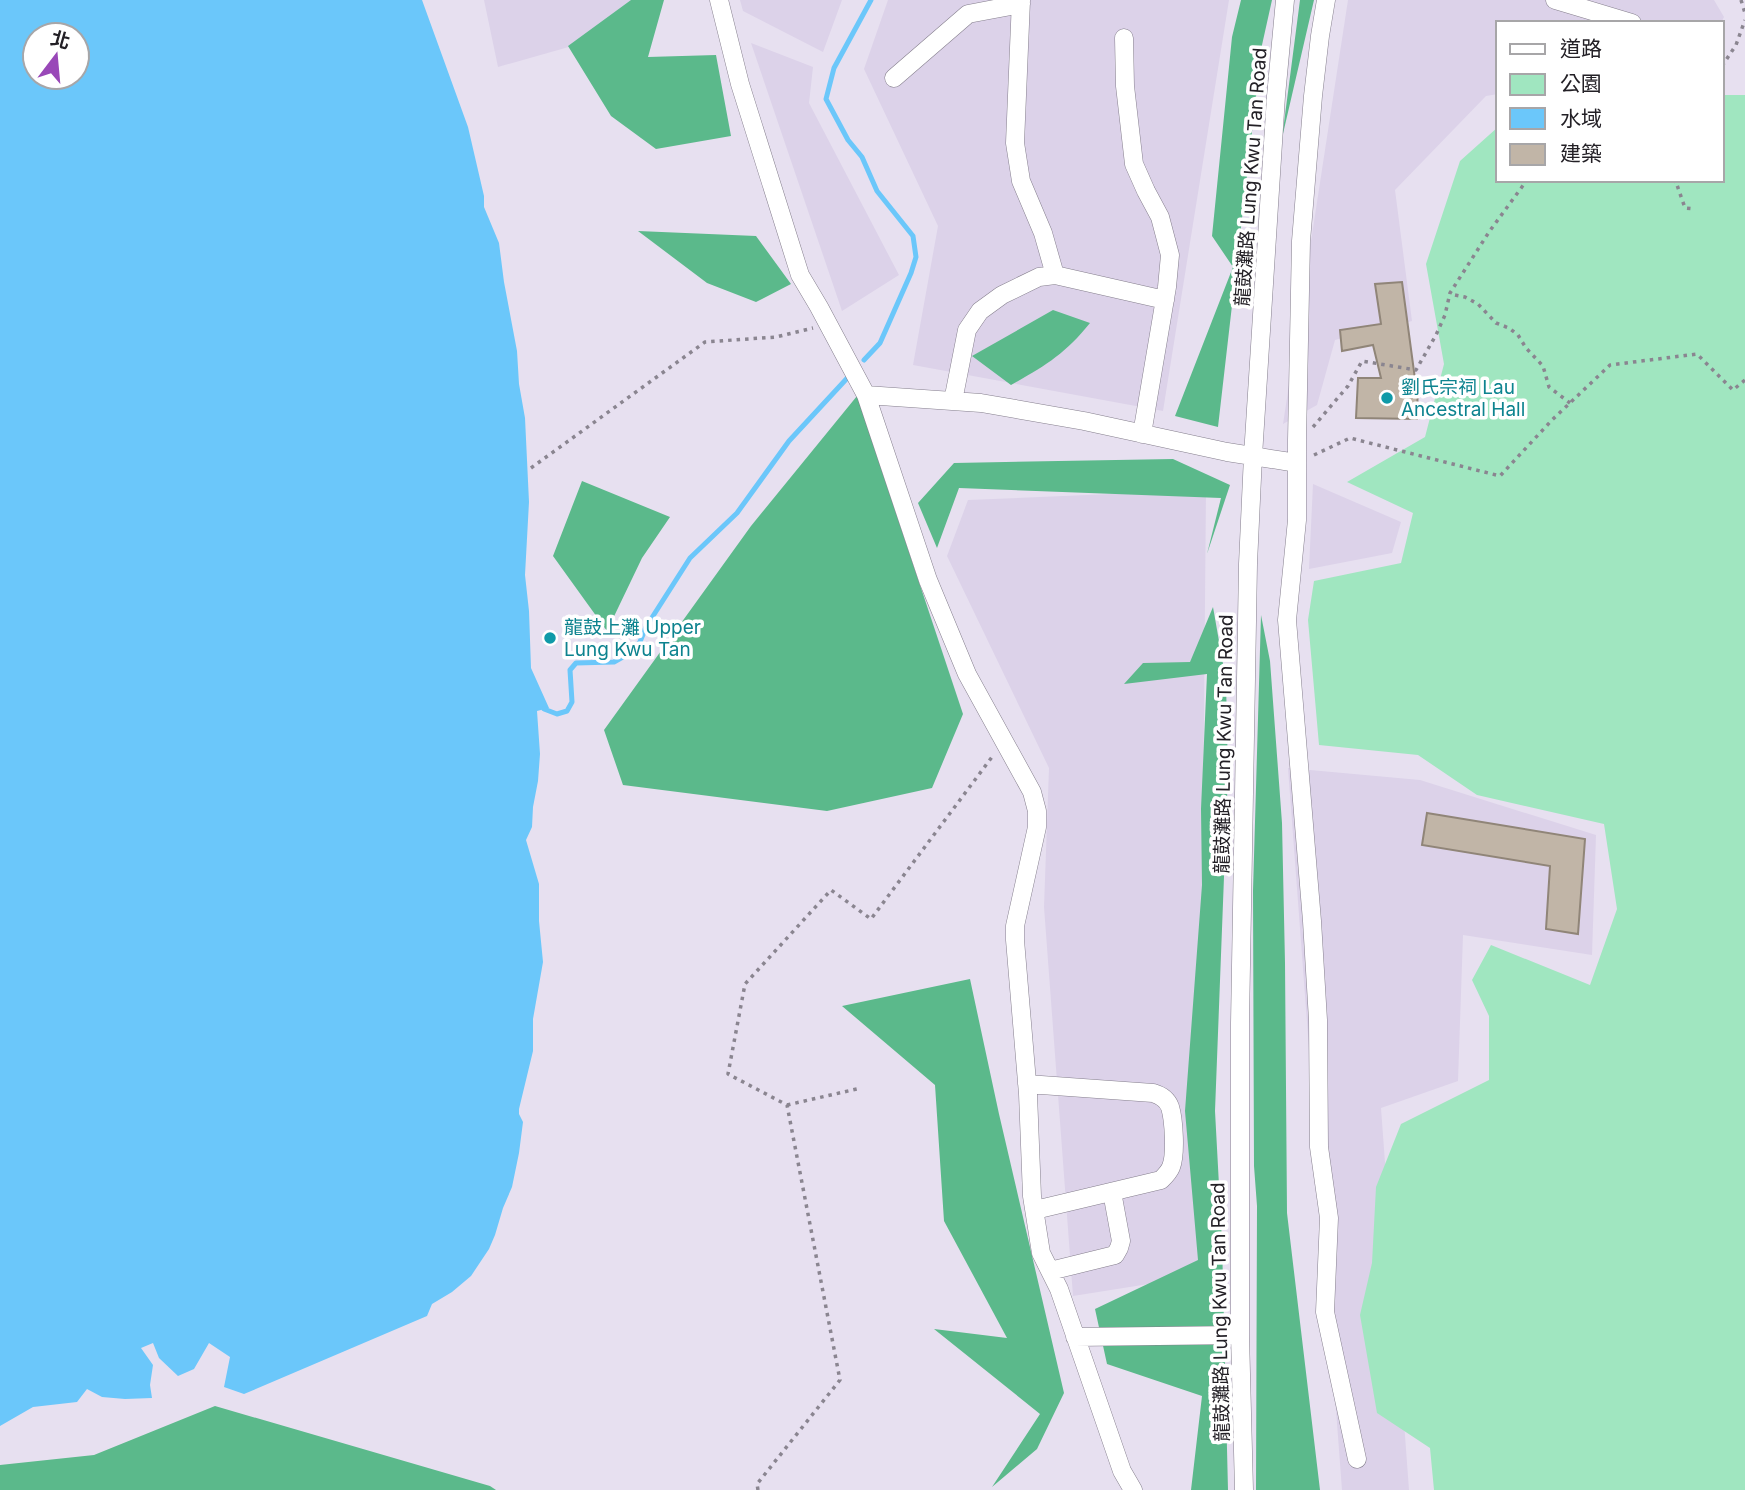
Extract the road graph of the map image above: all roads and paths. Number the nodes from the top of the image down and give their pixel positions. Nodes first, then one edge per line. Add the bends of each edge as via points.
1 (719, 0) edge
2 (1285, 0) edge
3 (1326, 0) edge
4 (1555, 0) edge
5 (1741, 0) edge
6 (1021, 2) edge
7 (1745, 13) edge
8 (1745, 20) edge
9 (1625, 21) edge
10 (1124, 38) dead end
11 (1724, 63) edge
12 (894, 78) dead end
13 (1526, 182) edge
14 (1676, 182) edge
15 (1693, 209) dead end
16 (1055, 275) junction
17 (1455, 295) dead end
18 (1165, 300) junction
19 (828, 325) junction
20 (1745, 380) edge
21 (866, 395) junction
22 (953, 401) junction
23 (1570, 403) junction
24 (1142, 434) junction
25 (1297, 440) junction
26 (1253, 456) junction
27 (1297, 463) junction
28 (531, 468) dead end
29 (992, 757) dead end
30 (1027, 1084) junction
31 (861, 1088) dead end
32 (787, 1105) junction
33 (1112, 1192) junction
34 (1035, 1210) junction
35 (1050, 1271) junction
36 (1240, 1335) junction
37 (1075, 1337) junction
38 (1357, 1459) dead end
39 (758, 1490) edge
40 (1133, 1490) edge
41 (1244, 1490) edge

1 - 19 street via 740,84 800,275
2 - 26 street, 龍鼓灘路 Lung Kwu Tan Road
3 - 25 street via 1303,214
4 - 9 street
5 - 7 path
6 - 12 street via 968,14
6 - 16 street via 1015,143 1021,181
8 - 11 path
10 - 18 street via 1134,164 1160,217 1170,255
13 - 25 path via 1450,293 1445,315 1416,370 1362,361 1348,386
14 - 15 path via 1685,208
16 - 18 street
16 - 22 street via 1002,295 980,311 967,330
17 - 23 path via 1478,304 1496,323 1518,335 1543,366 1549,387
18 - 24 street
19 - 21 street
19 - 28 path via 776,337 705,342
20 - 23 path via 1733,390 1697,354 1610,365
21 - 22 street
21 - 30 street via 928,580 967,674 1032,792 1037,811 1015,926
22 - 24 street via 981,402
23 - 27 path via 1500,476 1350,438
24 - 26 street
25 - 27 street
26 - 27 street
26 - 36 street, 龍鼓灘路 Lung Kwu Tan Road via 1240,1023
27 - 38 street via 1297,520 1287,620 1312,921 1319,1147 1329,1217 1325,1312
29 - 32 path via 871,919 831,890 745,984 728,1074
30 - 33 street via 1153,1093 1166,1101 1175,1151 1170,1169 1161,1180
30 - 34 street
31 - 32 path
32 - 39 path via 840,1380 757,1484
33 - 34 street
33 - 35 street via 1121,1241 1115,1255
34 - 35 street via 1041,1253
35 - 37 street
36 - 37 street
36 - 41 street, 龍鼓灘路 Lung Kwu Tan Road
37 - 40 street via 1122,1471

